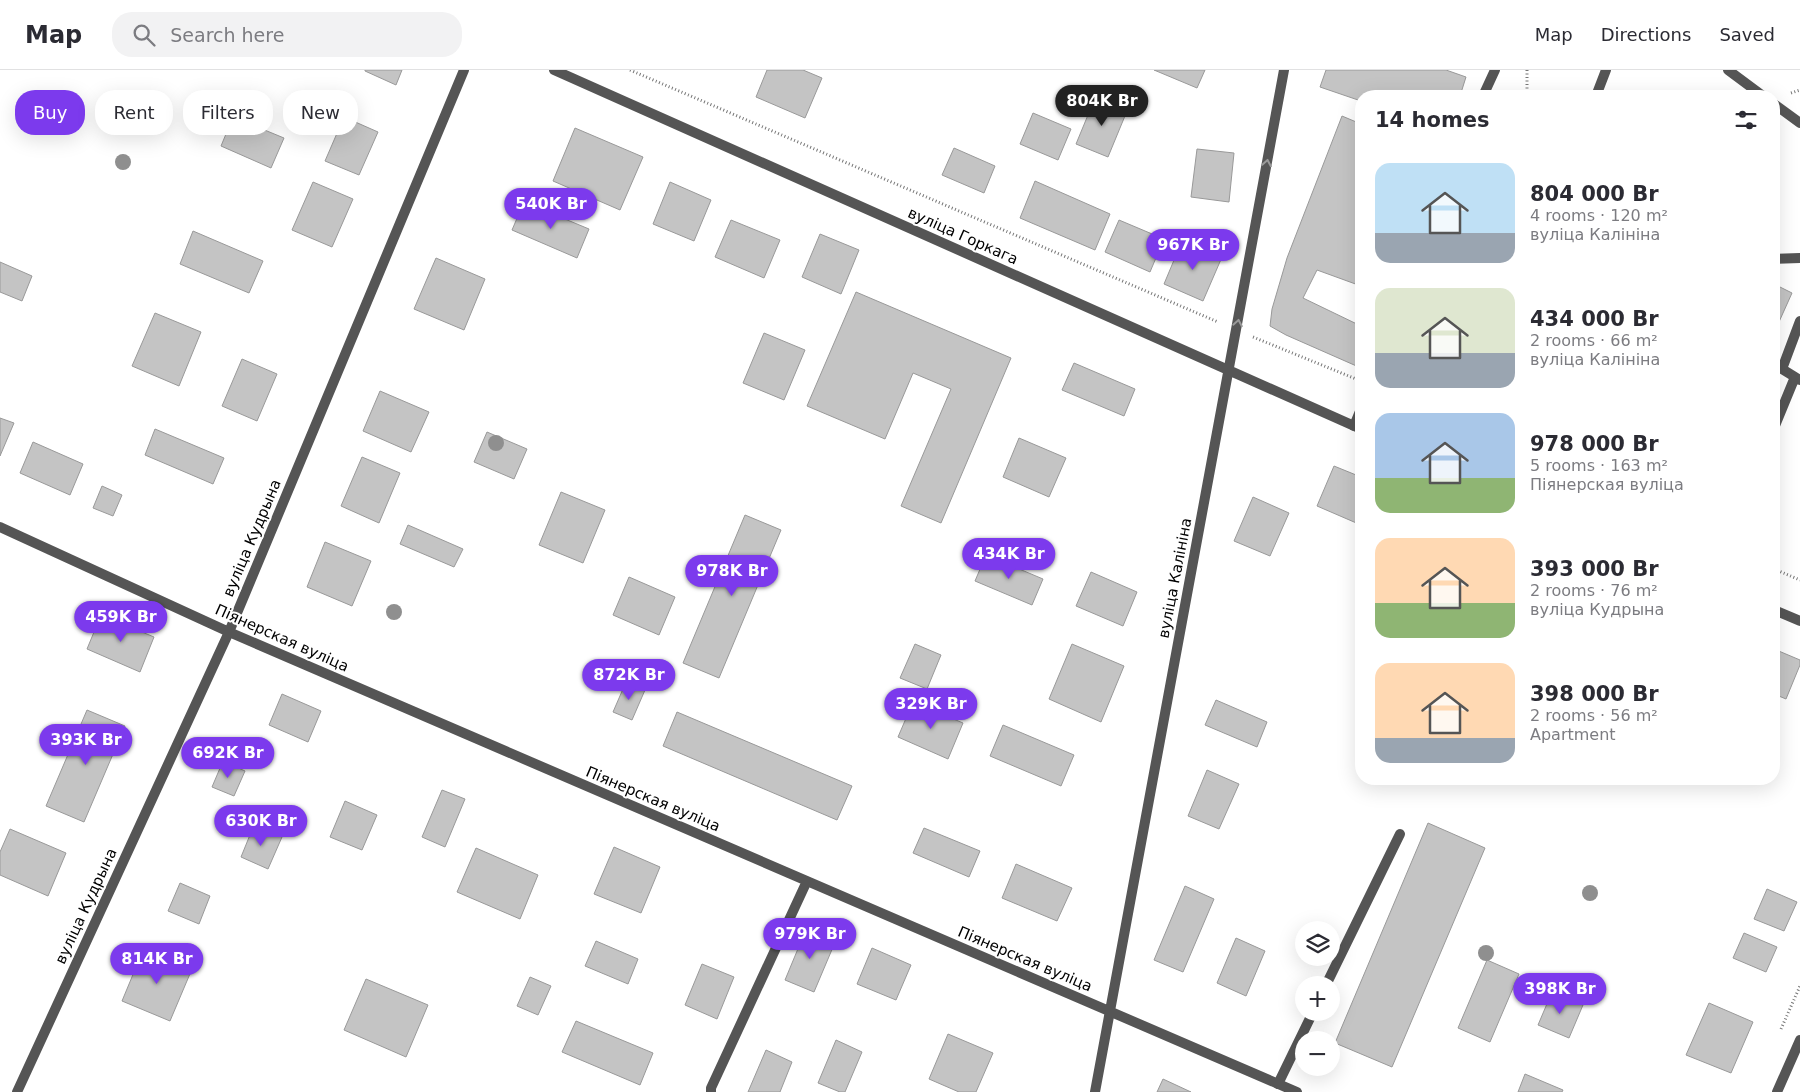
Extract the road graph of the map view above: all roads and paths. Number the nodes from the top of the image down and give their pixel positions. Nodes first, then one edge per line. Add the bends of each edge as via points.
1 (464, 70) edge
2 (554, 70) edge
3 (630, 70) edge
4 (1284, 70) edge
5 (1495, 70) edge
6 (1527, 70) edge
7 (1606, 70) edge
8 (1728, 70) edge
9 (1486, 90) edge
10 (1528, 90) edge
11 (1598, 90) edge
12 (1755, 90) edge
13 (1780, 109) edge
14 (1800, 124) edge
15 (1800, 258) edge
16 (1780, 259) edge
17 (1800, 321) edge
18 (1223, 325) dead end
19 (1251, 336) dead end
20 (1780, 365) edge
21 (1780, 370) edge
22 (1229, 371) junction
23 (1355, 379) edge
24 (1797, 379) edge
25 (1780, 415) edge
26 (1355, 426) edge
27 (0, 527) edge
28 (1780, 572) edge
29 (1800, 580) edge
30 (1780, 613) edge
31 (1800, 621) edge
32 (229, 632) junction
33 (1400, 834) dead end
34 (807, 881) junction
35 (1330, 976) edge
36 (1108, 1011) junction
37 (1309, 1021) edge
38 (1800, 1040) edge
39 (1278, 1084) junction
40 (17, 1092) edge
41 (711, 1092) edge
42 (1095, 1092) edge
43 (1297, 1092) edge
44 (1777, 1092) edge

1 - 32 street, вуліца Кудрына
2 - 22 street, вуліца Горкага
3 - 18 path
22 -> 4 street, вуліца Калініна
5 - 9 street
6 - 10 path
7 - 11 street
8 - 12 street
13 - 14 street
15 - 16 street
17 - 20 street
19 - 23 path
21 - 24 street
22 - 26 street, вуліца Горкага
22 - 36 street, вуліца Калініна
24 - 25 street
27 - 32 street, Піянерская вуліца
28 - 29 path
30 - 31 street
32 - 34 street, Піянерская вуліца
32 - 40 street, вуліца Кудрына
33 - 35 street
34 - 36 street, Піянерская вуліца
34 - 41 street
36 - 39 street, Піянерская вуліца
36 - 42 street, вуліца Калініна
37 - 39 street
38 - 44 street
39 - 43 street, Піянерская вуліца

